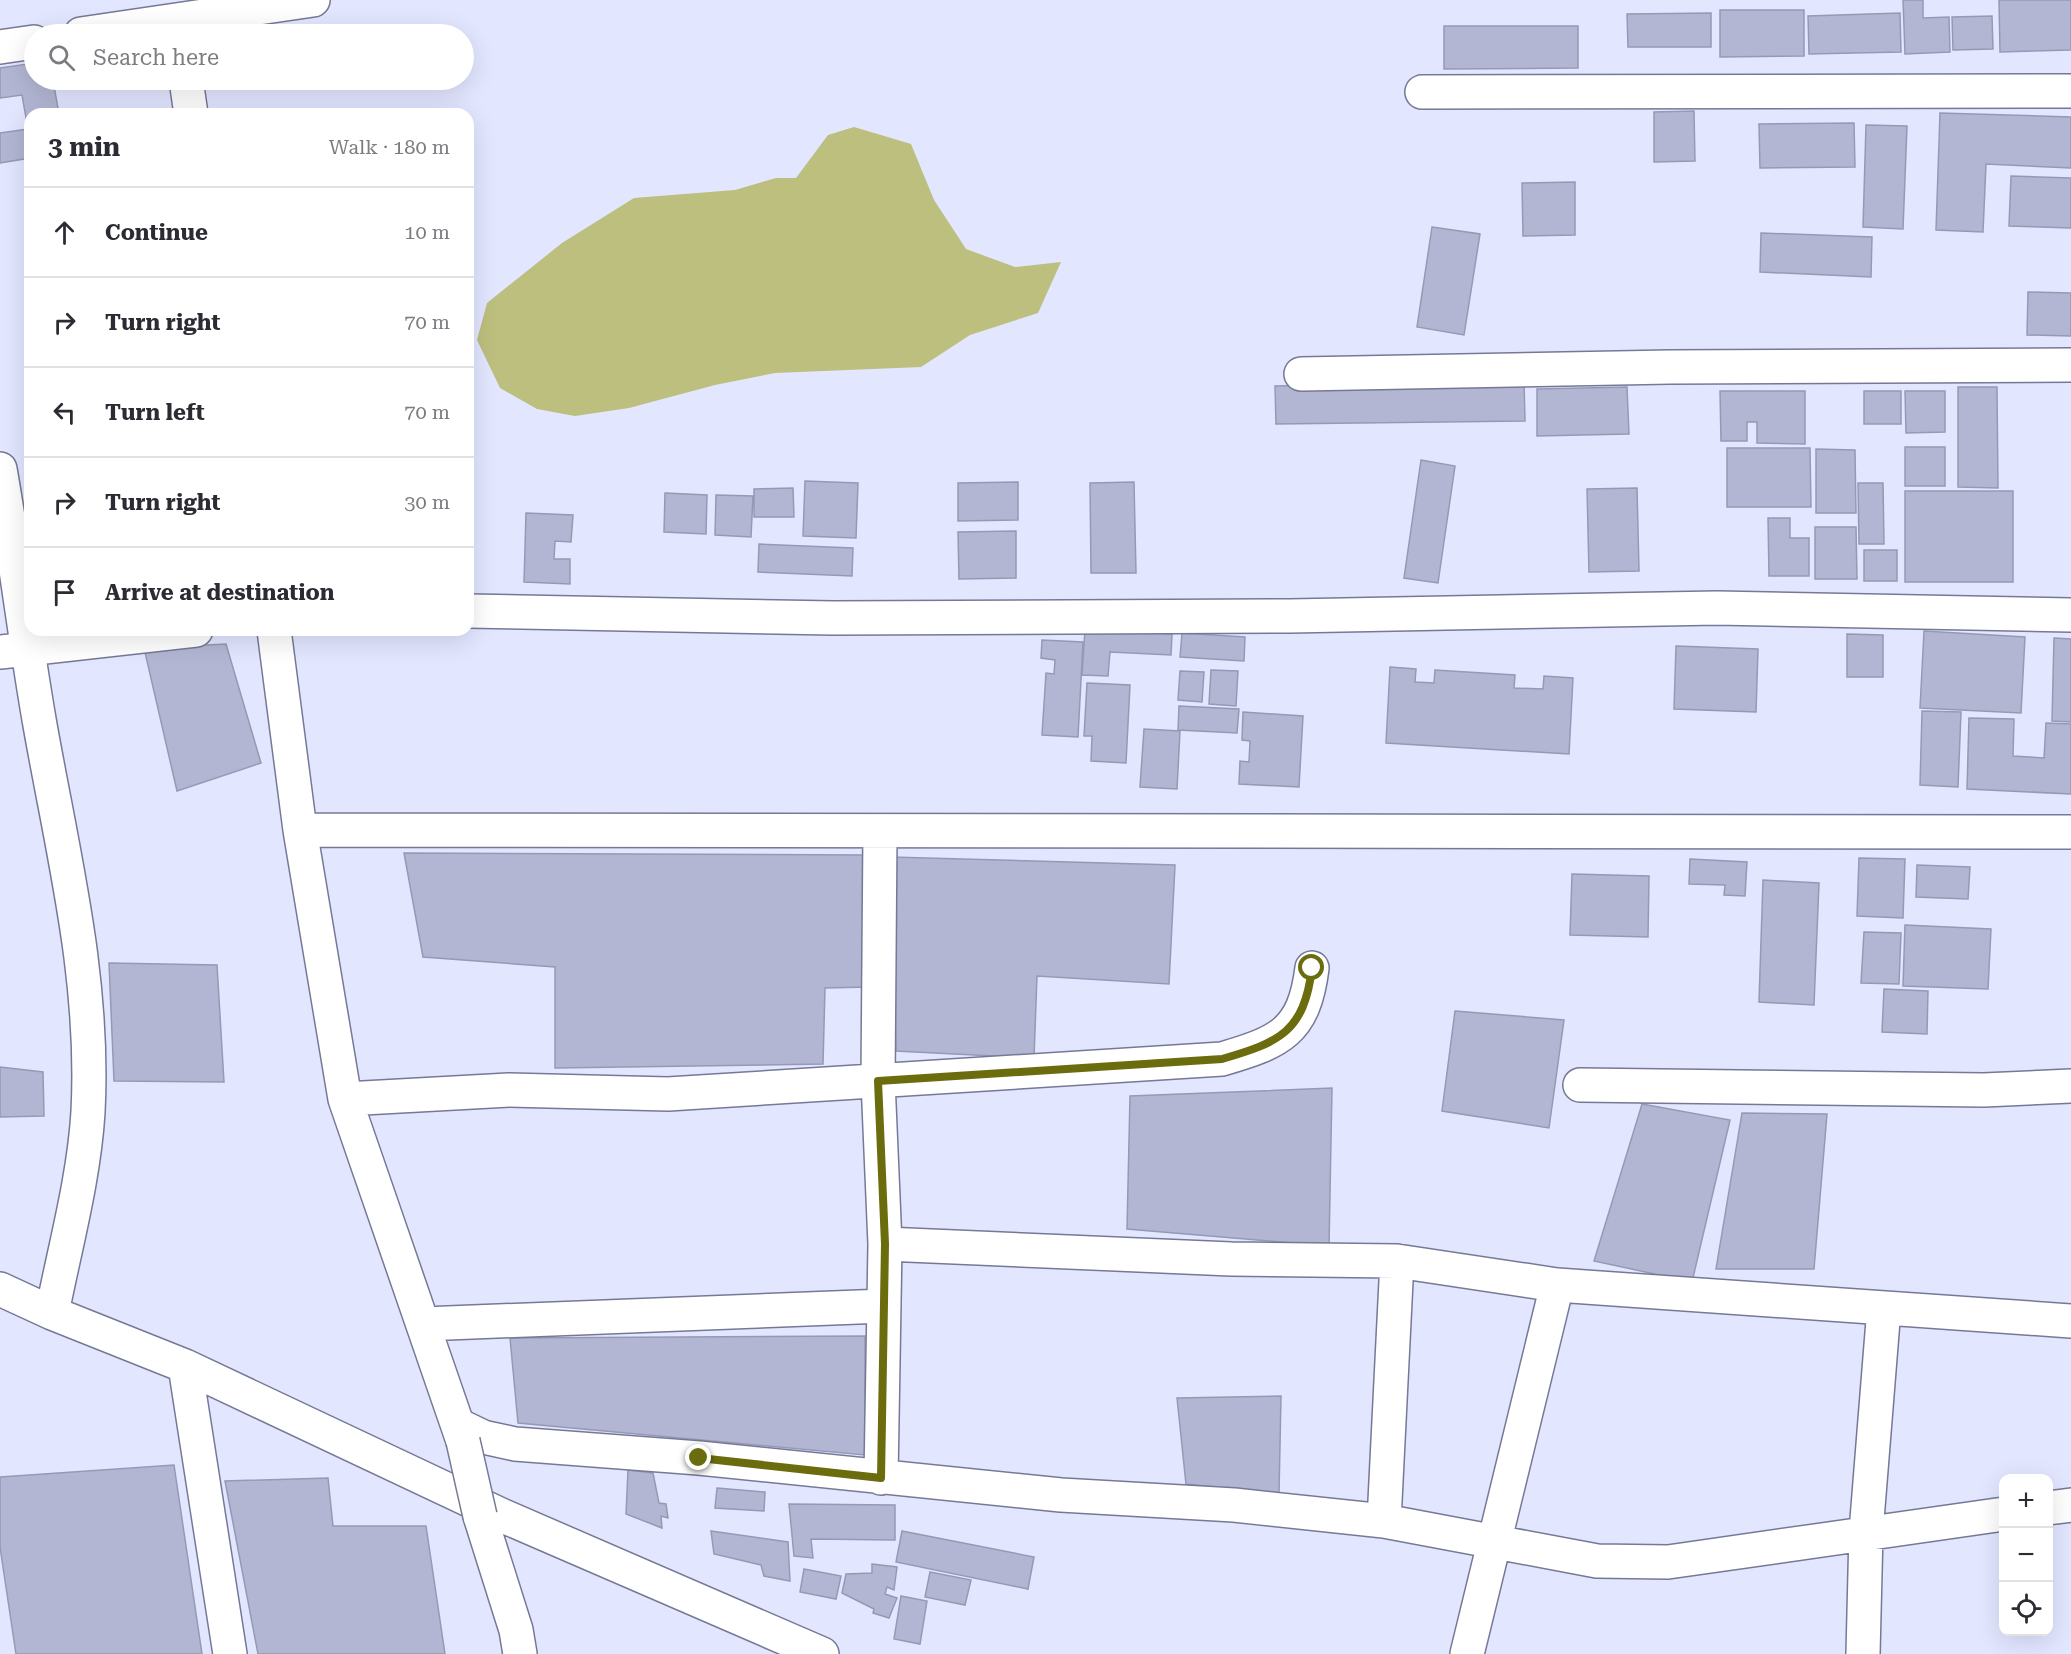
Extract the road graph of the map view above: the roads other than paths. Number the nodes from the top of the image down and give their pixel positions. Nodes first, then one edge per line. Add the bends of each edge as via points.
1 (313, 0) edge
2 (193, 24) edge
3 (24, 43) edge
4 (0, 47) edge
5 (187, 90) edge
6 (2071, 91) edge
7 (1422, 93) dead end
8 (190, 108) edge
9 (2071, 365) edge
10 (1301, 374) dead end
11 (0, 469) edge
12 (13, 521) edge
13 (474, 611) edge
14 (2071, 615) edge
15 (144, 636) edge
16 (275, 636) edge
17 (14, 651) edge
18 (300, 830) junction
19 (880, 832) junction
20 (2071, 832) edge
21 (1312, 968) dead end
22 (878, 1081) junction
23 (1580, 1085) dead end
24 (2071, 1086) edge
25 (345, 1099) junction
26 (885, 1244) junction
27 (1397, 1261) junction
28 (1557, 1286) junction
29 (0, 1289) edge
30 (884, 1306) junction
31 (1884, 1308) junction
32 (52, 1313) junction
33 (2071, 1321) edge
34 (423, 1324) junction
35 (185, 1366) junction
36 (461, 1433) junction
37 (881, 1478) junction
38 (2071, 1505) edge
39 (2053, 1507) edge
40 (1999, 1515) edge
41 (1384, 1521) junction
42 (1866, 1532) junction
43 (1495, 1542) junction
44 (231, 1654) edge
45 (520, 1654) edge
46 (822, 1654) edge
47 (1467, 1654) edge
48 (1863, 1654) edge

1 - 2 street
3 - 4 street
5 - 8 street
6 - 7 street
9 - 10 street
11 - 12 street
12 - 17 street
13 - 14 street via 845,618 1290,616 1717,608
15 - 17 street
16 - 18 street
17 - 32 street via 40,724 79,931 89,1046 88,1113 80,1174
18 - 19 street
18 - 25 street
19 - 20 street
19 - 22 street
21 - 22 street via 1309,993 1297,1022 1263,1047 1222,1059
22 - 25 street via 668,1094 509,1090
22 - 26 street
23 - 24 street via 1972,1089
25 - 34 street
26 - 27 street via 1231,1259
26 - 30 street
27 - 28 street
27 - 41 street
28 - 31 street
28 - 43 street
29 - 32 street
30 - 34 street
30 - 37 street
31 - 33 street
31 - 42 street
32 - 35 street
34 - 36 street
35 - 44 street
35 - 46 street via 501,1515
36 - 37 street via 515,1444 699,1458
36 - 45 street, bridge via 480,1516
37 - 41 street via 1061,1495 1234,1505
38 - 39 street
40 - 42 street
41 - 43 street
42 - 43 street via 1668,1562 1597,1561
42 - 48 street
43 - 47 street

